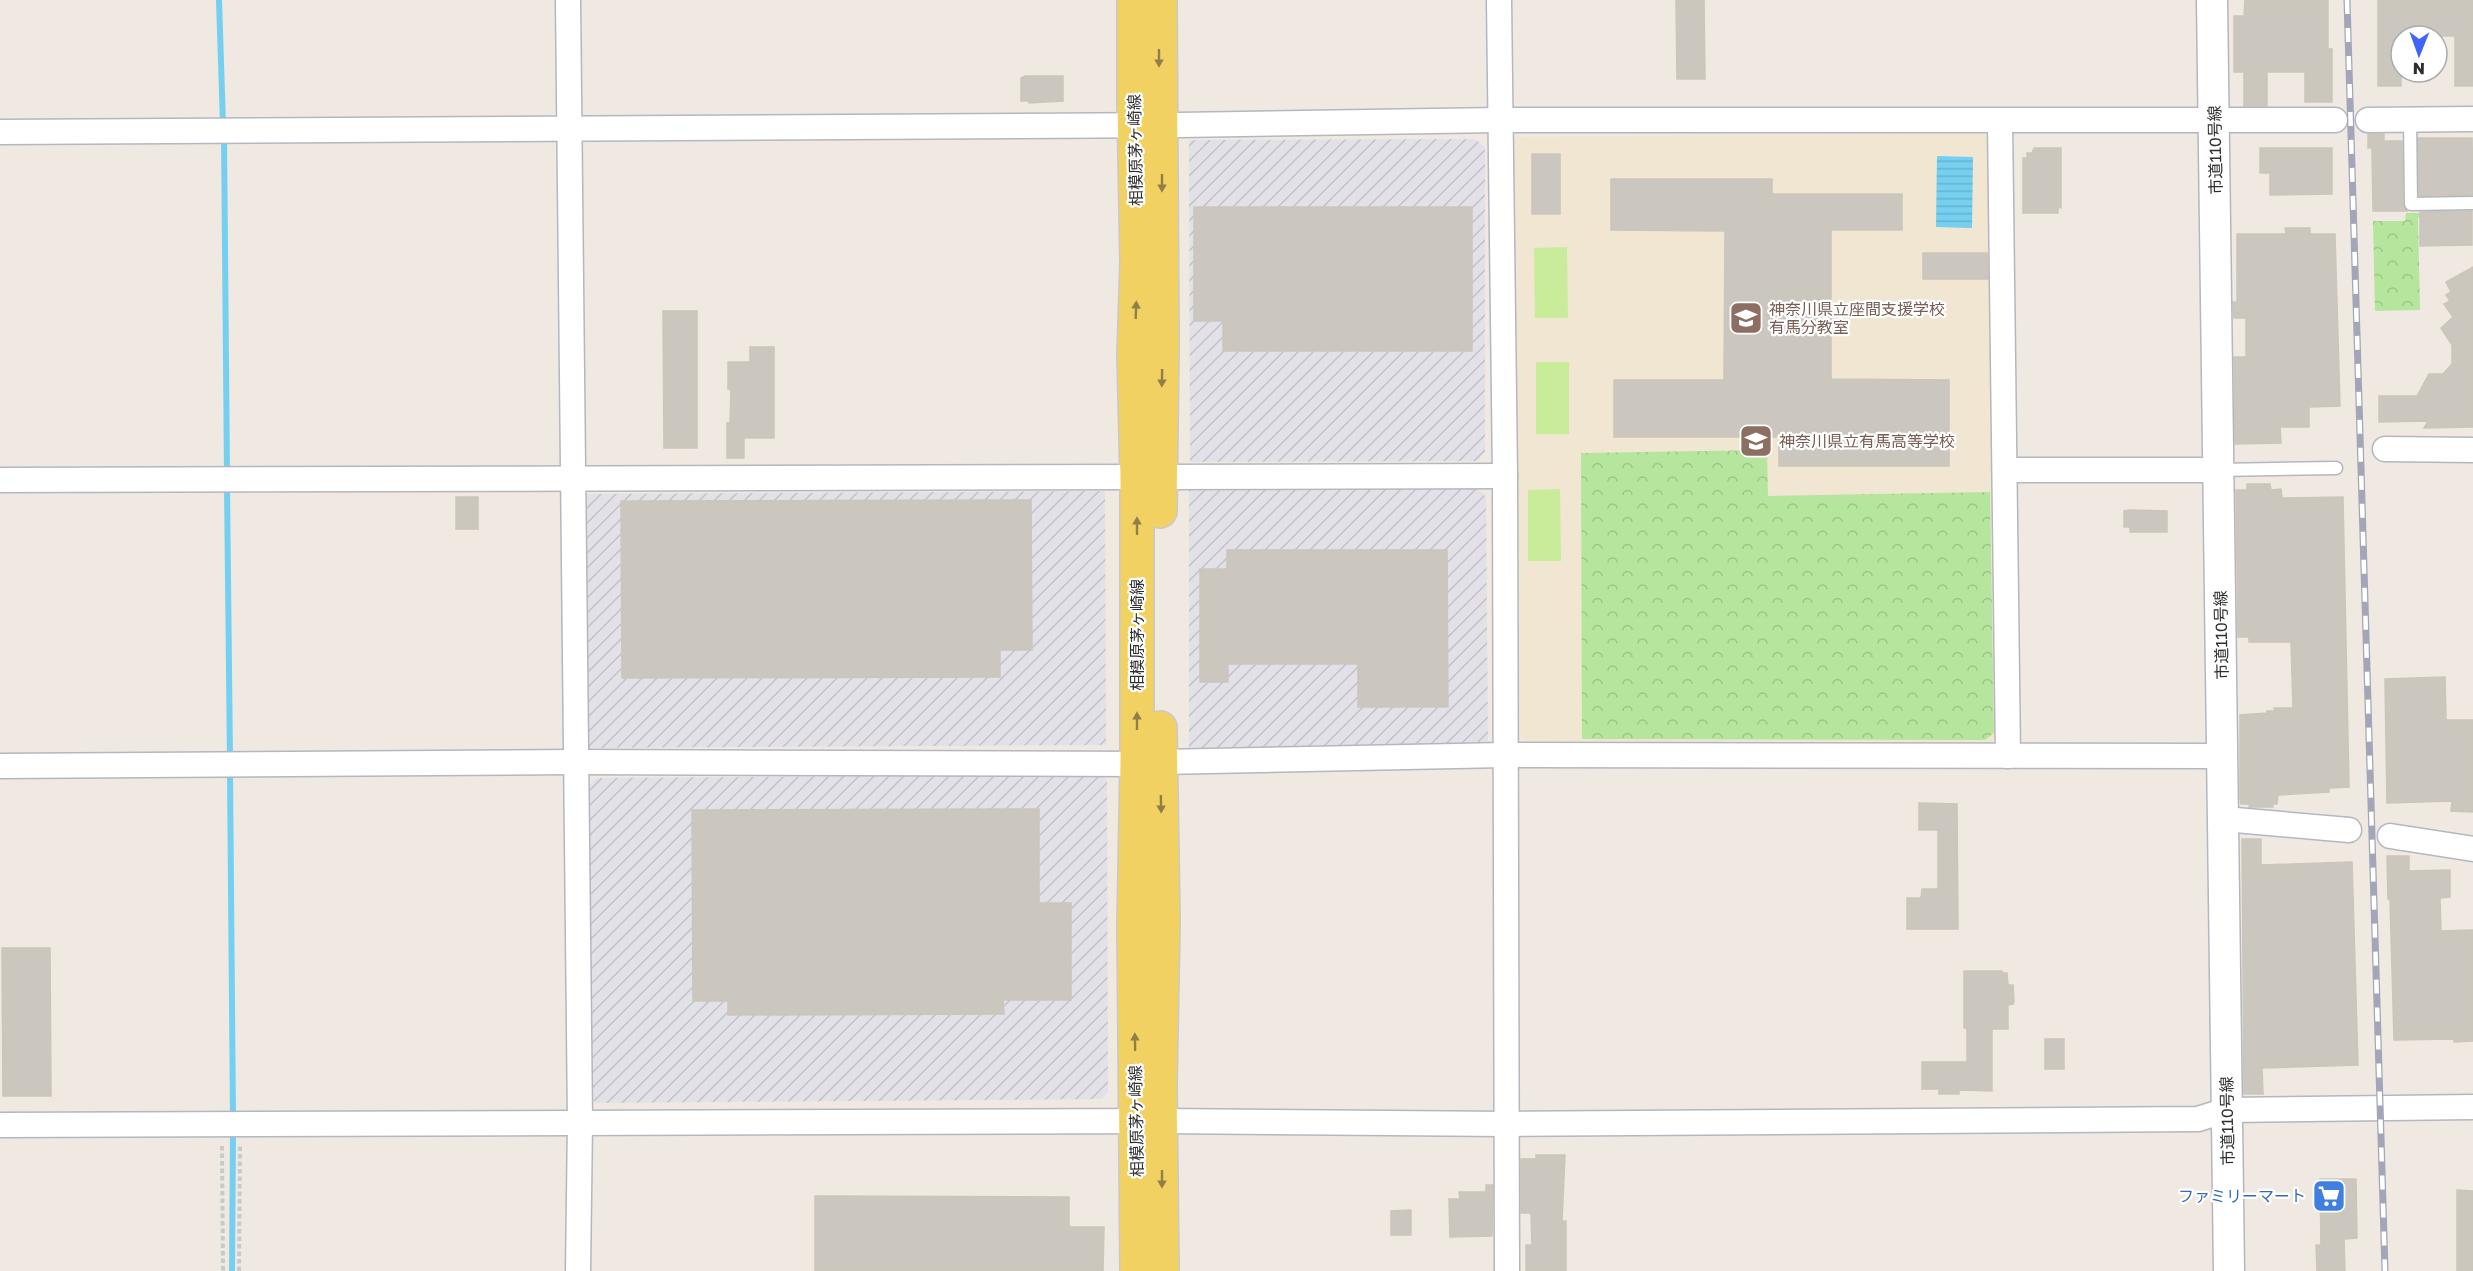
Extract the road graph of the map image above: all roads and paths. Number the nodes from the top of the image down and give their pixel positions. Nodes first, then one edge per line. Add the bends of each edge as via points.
1 (568, 0) edge
2 (1134, 0) edge
3 (1160, 0) edge
4 (1499, 0) edge
5 (2212, 0) edge
6 (2473, 119) edge
7 (1499, 120) junction
8 (2214, 120) junction
9 (2335, 120) dead end
10 (2368, 120) dead end
11 (2410, 120) junction
12 (2001, 121) junction
13 (1148, 125) junction
14 (569, 129) junction
15 (0, 132) edge
16 (2473, 203) edge
17 (2385, 449) dead end
18 (2473, 450) edge
19 (2336, 468) dead end
20 (2005, 470) junction
21 (2219, 470) junction
22 (1505, 476) junction
23 (1137, 477) junction
24 (572, 478) junction
25 (0, 480) edge
26 (1505, 755) junction
27 (2008, 756) junction
28 (2223, 756) junction
29 (576, 762) junction
30 (1149, 763) junction
31 (0, 766) edge
32 (2224, 819) junction
33 (2349, 830) dead end
34 (2390, 836) dead end
35 (2473, 849) edge
36 (2473, 1107) edge
37 (2227, 1110) junction
38 (1149, 1121) junction
39 (580, 1122) junction
40 (231, 1124) junction
41 (1506, 1124) junction
42 (0, 1125) edge
43 (223, 1271) edge
44 (239, 1271) edge
45 (578, 1271) edge
46 (1137, 1271) edge
47 (1162, 1271) edge
48 (1507, 1271) edge
49 (2229, 1271) edge

1 - 14 street
2 - 13 main road, 相模原茅ヶ崎線
3 -> 13 main road, 相模原茅ヶ崎線
4 - 7 street
5 - 8 street, 市道110号線
6 - 11 street
7 - 12 street
7 - 13 street
7 - 22 street
8 - 9 street
8 - 12 street
8 - 21 street, 市道110号線
10 - 11 street
11 - 16 lane via 2412,204
12 - 20 street
13 - 14 street
13 - 23 main road, 相模原茅ヶ崎線 via 1134,355
14 - 15 street
14 - 24 street
17 - 18 street
19 - 21 lane
20 - 21 street
20 - 27 street
21 - 28 street, 市道110号線
22 - 23 street
22 - 26 street
23 - 24 street
23 - 30 main road, 相模原茅ヶ崎線
24 - 25 street
24 - 29 street
26 - 27 street
26 - 30 street
26 - 41 street
27 - 28 street
28 - 32 street, 市道110号線
29 - 30 street
29 - 31 street
29 - 39 street
30 - 38 main road, 相模原茅ヶ崎線 via 1134,925
32 - 33 street
32 - 37 street, 市道110号線
34 - 35 street
36 - 37 street
37 - 41 street via 2198,1119
37 - 49 street, 市道110号線
38 - 39 street
38 - 41 street
38 - 46 main road, 相模原茅ヶ崎線
38 -> 47 main road, 相模原茅ヶ崎線
39 - 40 street
39 - 45 street
40 - 42 street
40 - 43 path
40 - 44 path
41 - 48 street

